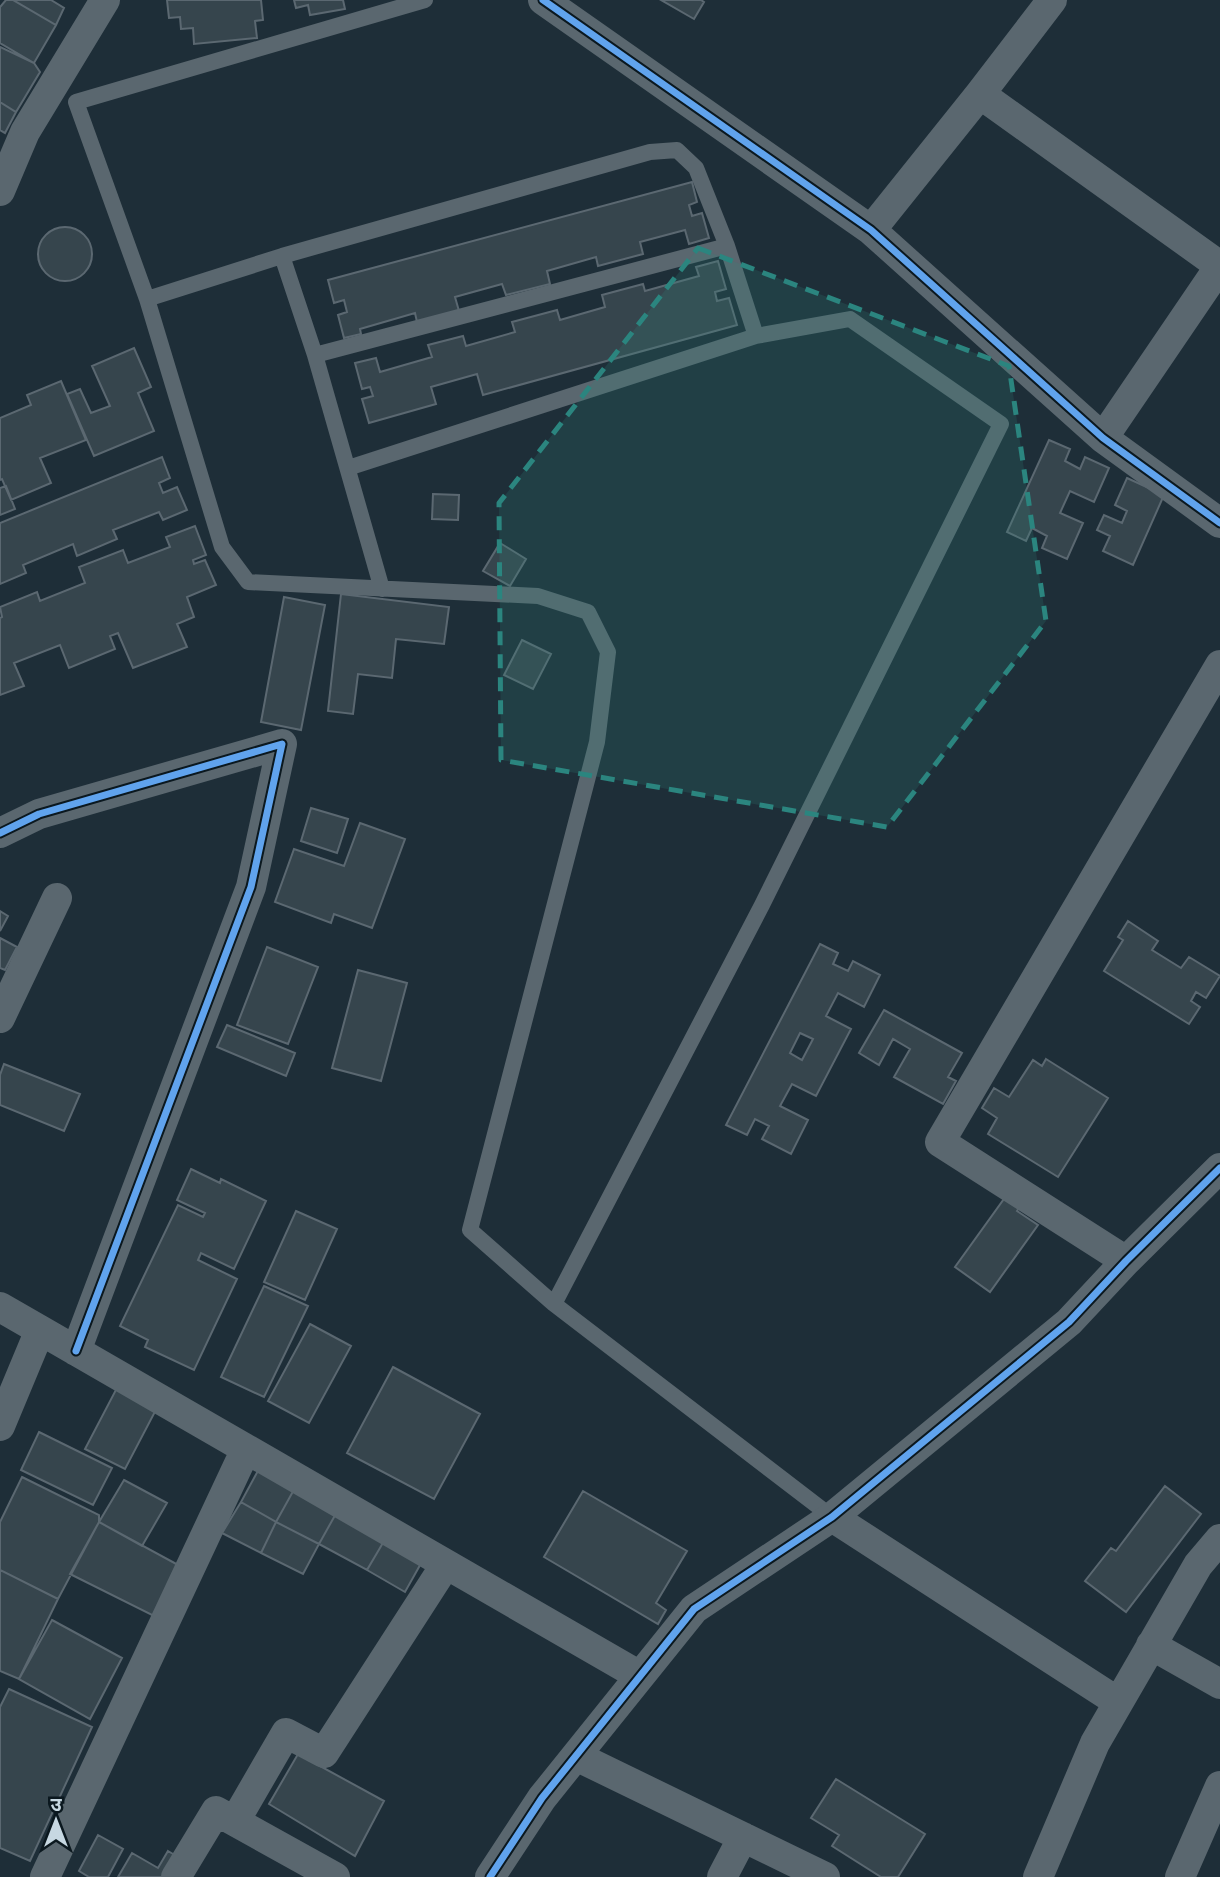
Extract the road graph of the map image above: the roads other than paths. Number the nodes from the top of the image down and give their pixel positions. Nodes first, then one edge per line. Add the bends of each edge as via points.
1 (105, 0) edge
2 (425, 0) edge
3 (543, 0) edge
4 (1052, 0) edge
5 (980, 94) junction
6 (0, 191) edge
7 (871, 230) junction
8 (727, 246) junction
9 (282, 256) junction
10 (1220, 266) edge
11 (147, 299) junction
12 (757, 336) junction
13 (315, 355) junction
14 (1103, 438) junction
15 (348, 468) junction
16 (1220, 523) edge
17 (382, 589) junction
18 (1220, 666) edge
19 (0, 833) edge
20 (57, 898) dead end
21 (0, 1018) edge
22 (1220, 1168) edge
23 (1126, 1261) junction
24 (554, 1304) junction
25 (0, 1307) edge
26 (40, 1330) junction
27 (76, 1351) junction
28 (0, 1426) edge
29 (246, 1449) junction
30 (832, 1517) junction
31 (1220, 1539) edge
32 (446, 1564) junction
33 (1151, 1645) junction
34 (640, 1676) junction
35 (1220, 1684) edge
36 (1118, 1702) junction
37 (576, 1756) junction
38 (1220, 1787) edge
39 (235, 1821) junction
40 (743, 1837) junction
41 (45, 1877) edge
42 (176, 1877) edge
43 (335, 1877) edge
44 (490, 1877) edge
45 (722, 1877) edge
46 (825, 1877) edge
47 (1038, 1877) edge
48 (1180, 1877) edge

1 - 6 street via 25,132
2 - 11 lane via 76,102
3 - 7 street
4 - 5 street
5 - 7 street
5 - 10 street
7 - 14 street
8 - 9 lane via 696,168 677,150 650,152
8 - 12 lane
8 - 13 lane
9 - 11 lane
9 - 13 lane
10 - 14 street
11 - 17 lane via 222,547 248,582
12 - 15 lane
12 - 24 lane via 850,319 1002,424 762,905
13 - 15 lane
14 - 16 street
15 - 17 lane
17 - 24 lane via 538,596 588,612 608,652 597,742 470,1230
18 - 23 street via 940,1142
19 - 27 street via 39,814 282,744 251,887
20 - 21 street
22 - 23 street
23 - 30 street via 1069,1322
24 - 30 lane
25 - 26 street
26 - 27 street
26 - 28 street
27 - 29 street
29 - 32 street
29 - 41 street
30 - 34 street via 694,1609
30 - 36 street
31 - 33 street via 1198,1565
32 - 34 street
32 - 39 street via 324,1753 286,1733
33 - 35 street
33 - 36 street
34 - 37 street
36 - 47 street via 1095,1743
37 - 40 street
37 - 44 street
38 - 48 street
39 - 42 street via 216,1811
39 - 43 street
40 - 45 street
40 - 46 street

